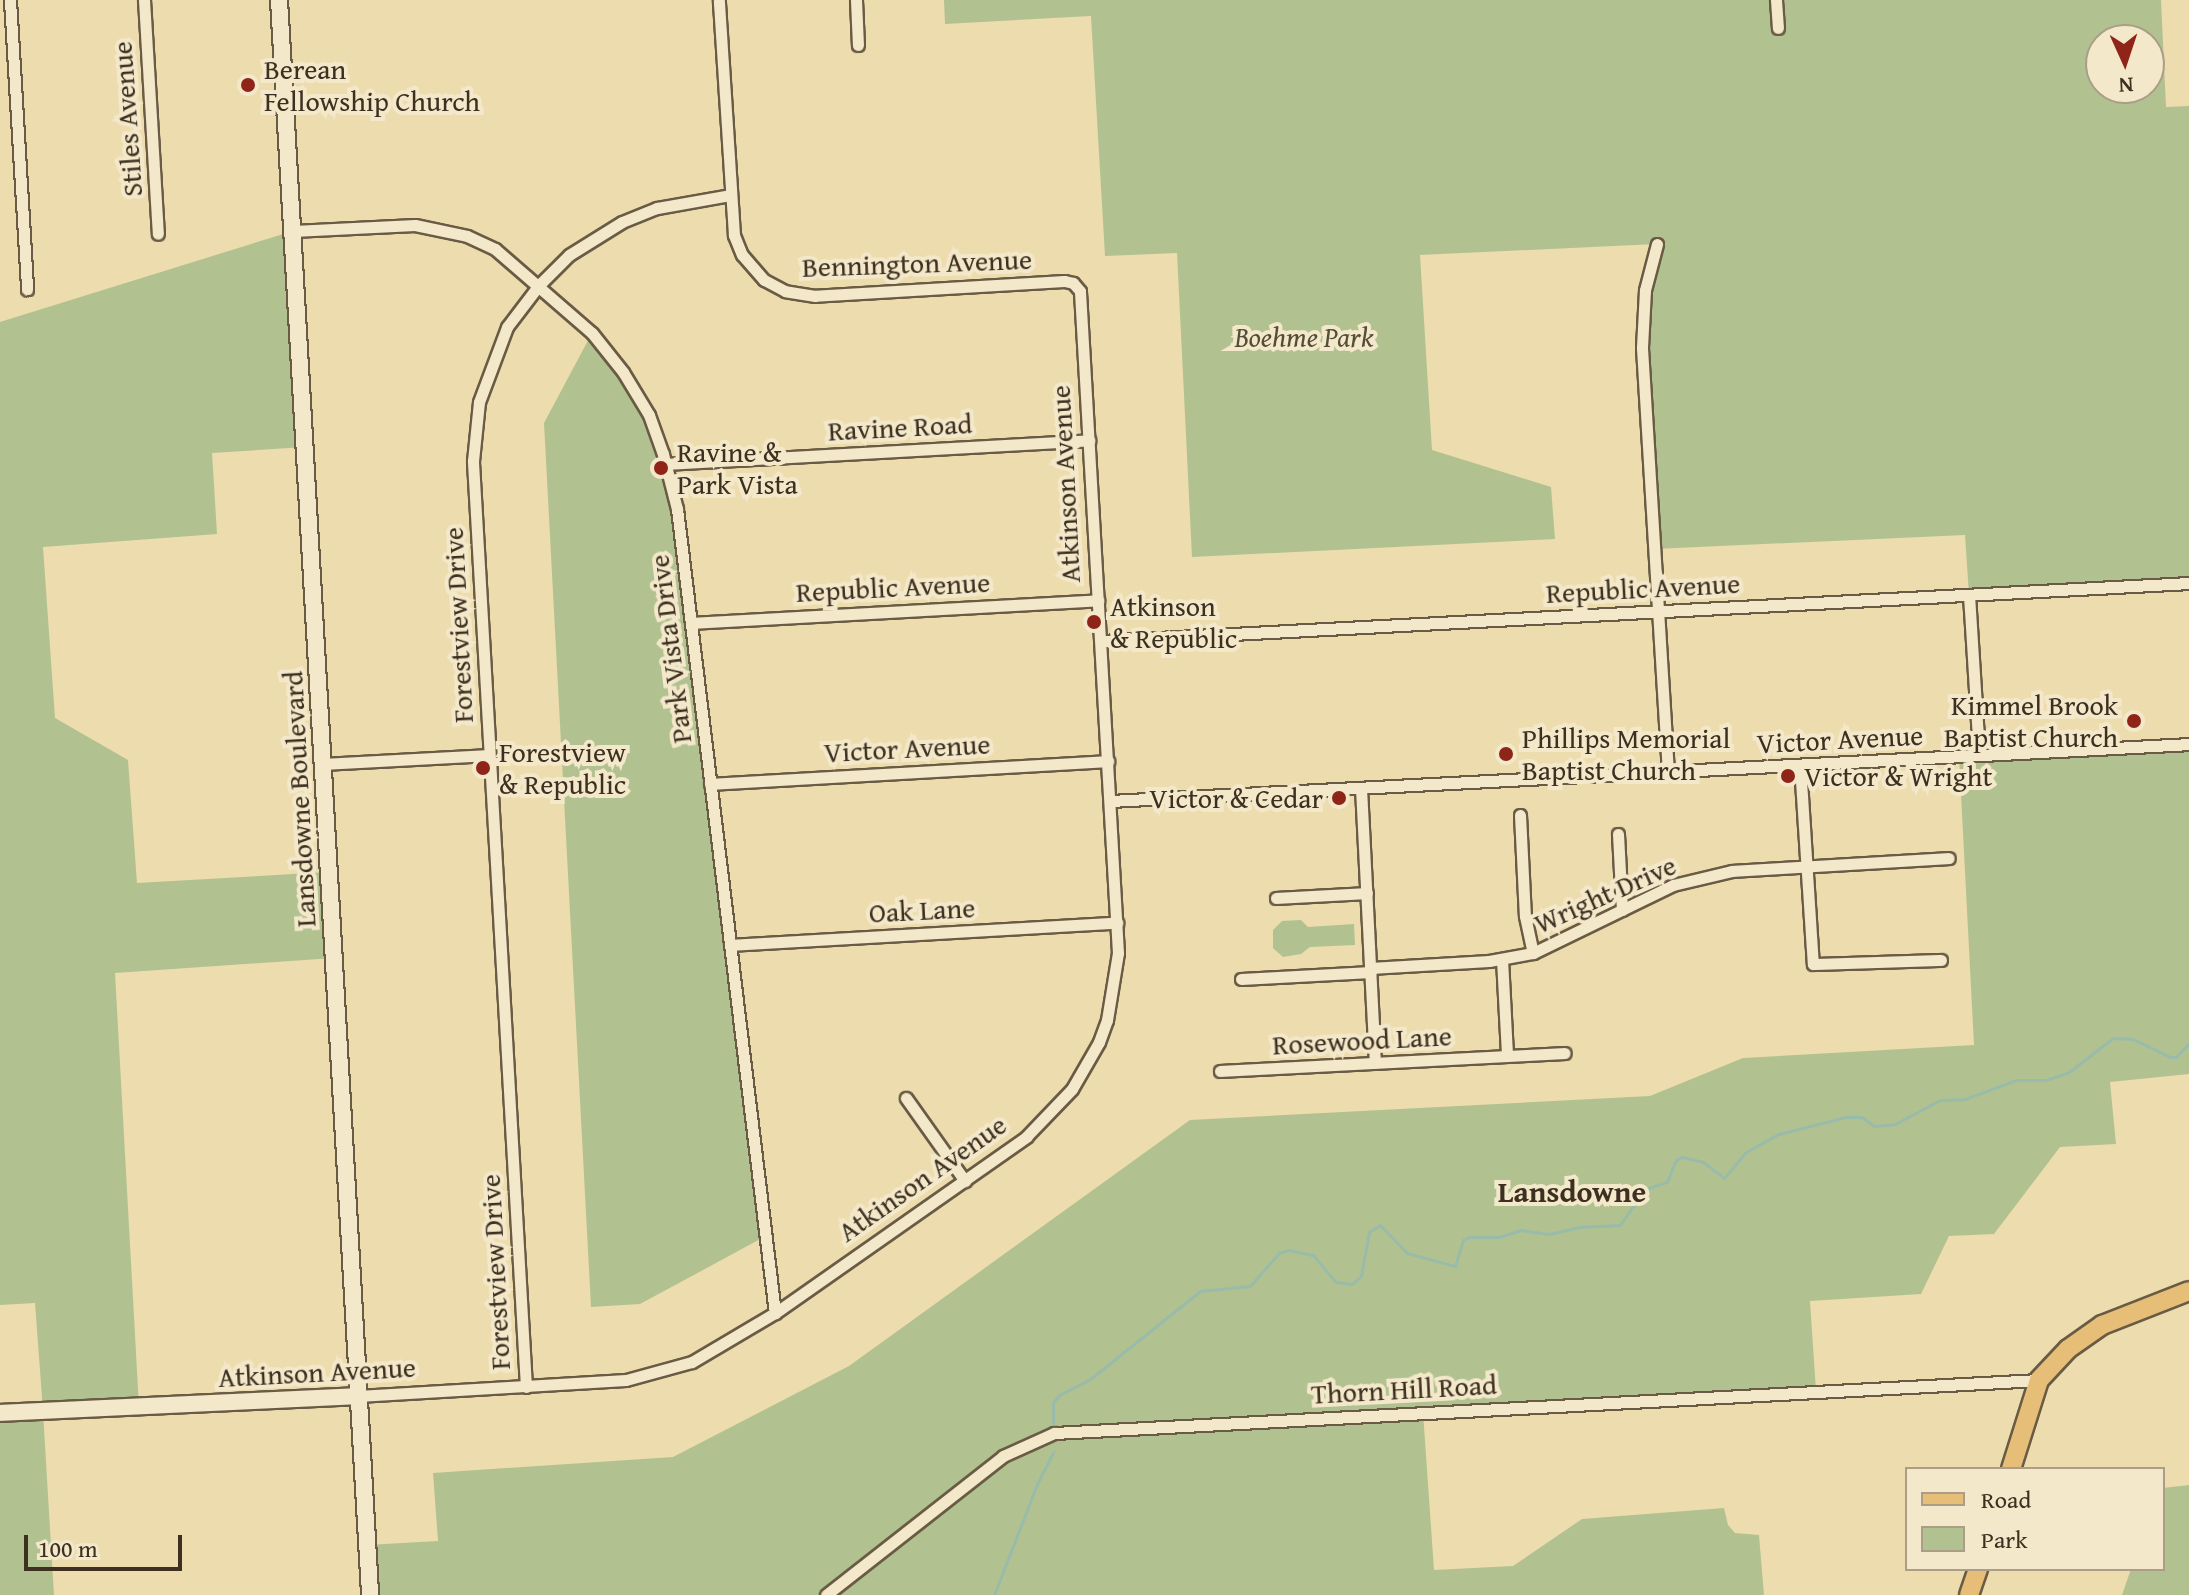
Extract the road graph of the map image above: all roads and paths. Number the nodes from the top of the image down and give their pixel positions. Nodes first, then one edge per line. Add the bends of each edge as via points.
1 (10, 0) edge
2 (144, 0) edge
3 (279, 0) edge
4 (719, 0) edge
5 (856, 0) edge
6 (1776, 0) edge
7 (1778, 28) dead end
8 (858, 45) dead end
9 (730, 195) junction
10 (293, 231) junction
11 (158, 234) dead end
12 (1657, 244) dead end
13 (539, 285) junction
14 (1076, 286) joint
15 (27, 290) dead end
16 (1089, 440) junction
17 (666, 464) junction
18 (2189, 583) edge
19 (1969, 595) junction
20 (1098, 600) junction
21 (1659, 611) junction
22 (691, 623) junction
23 (1101, 641) junction
24 (2189, 744) edge
25 (489, 755) junction
26 (1979, 755) junction
27 (1108, 761) junction
28 (323, 764) junction
29 (1800, 765) junction
30 (1668, 772) junction
31 (710, 784) junction
32 (1361, 788) junction
33 (1110, 801) junction
34 (1520, 815) dead end
35 (1618, 834) dead end
36 (1949, 858) dead end
37 (1807, 865) junction
38 (1367, 893) junction
39 (1276, 898) dead end
40 (1622, 910) junction
41 (1117, 923) junction
42 (730, 945) junction
43 (1533, 953) junction
44 (1502, 959) junction
45 (1941, 960) dead end
46 (1370, 970) junction
47 (1241, 979) dead end
48 (1565, 1053) dead end
49 (1507, 1056) junction
50 (1375, 1063) junction
51 (1220, 1071) dead end
52 (906, 1098) dead end
53 (965, 1181) junction
54 (2189, 1291) edge
55 (775, 1313) junction
56 (2039, 1380) junction
57 (526, 1387) junction
58 (358, 1396) junction
59 (0, 1413) edge
60 (2012, 1467) edge
61 (1977, 1571) edge
62 (370, 1595) edge
63 (826, 1595) edge
64 (1969, 1595) edge

1 - 15 street
2 - 11 street, Stiles Avenue
3 - 10 street, Lansdowne Boulevard
4 - 9 street, Bennington Avenue
5 - 8 street
6 - 7 street
9 - 13 street, Forestview Drive via 677,203 622,222 569,255
9 - 14 street, Bennington Avenue via 742,255 764,280 785,291 815,296 1064,281
10 - 13 street, Park Vista Drive via 437,228 495,249
10 - 28 street, Lansdowne Boulevard
12 - 21 street via 1645,290 1642,348
13 - 17 street, Park Vista Drive via 592,333 623,372 649,415
13 - 25 street, Forestview Drive via 500,342 483,385 474,434
14 - 16 street, Atkinson Avenue via 1081,297
16 - 17 street, Ravine Road
16 - 20 street, Atkinson Avenue
17 - 22 street, Park Vista Drive
18 - 19 street, Republic Avenue
19 - 21 street, Republic Avenue
19 - 26 street
20 - 22 street, Republic Avenue
20 - 23 street, Atkinson Avenue
21 - 23 street, Republic Avenue
21 - 30 street
22 - 31 street, Park Vista Drive
23 - 27 street, Atkinson Avenue
24 - 26 street, Victor Avenue
25 - 28 street
25 - 57 street, Forestview Drive
26 - 29 street, Victor Avenue
27 - 31 street, Victor Avenue
27 - 33 street, Atkinson Avenue
28 - 58 street, Lansdowne Boulevard
29 - 30 street, Victor Avenue
29 - 37 street
30 - 32 street, Victor Avenue
31 - 42 street, Park Vista Drive
32 - 33 street, Victor Avenue
32 - 38 street
33 - 41 street, Atkinson Avenue
34 - 43 street via 1525,916
35 - 40 street
36 - 37 street, Wright Drive
37 - 40 street, Wright Drive via 1702,876
37 - 45 street via 1813,964
38 - 39 street
38 - 46 street
40 - 43 street, Wright Drive
41 - 42 street, Oak Lane
41 - 53 street, Atkinson Avenue via 1113,997 1087,1067 1044,1122
42 - 55 street, Park Vista Drive
43 - 44 street, Wright Drive
44 - 46 street, Wright Drive
44 - 49 street
46 - 47 street, Wright Drive
46 - 50 street
48 - 49 street, Rosewood Lane
49 - 50 street, Rosewood Lane
50 - 51 street, Rosewood Lane
52 - 53 street
53 - 55 street, Atkinson Avenue
54 - 56 main road via 2088,1333
55 - 57 street, Atkinson Avenue via 720,1348 671,1370 626,1380
56 - 60 main road
56 - 63 street, Thorn Hill Road via 1054,1433 1003,1456
57 - 58 street, Atkinson Avenue
58 - 59 street, Atkinson Avenue
58 - 62 street, Lansdowne Boulevard
61 - 64 main road

